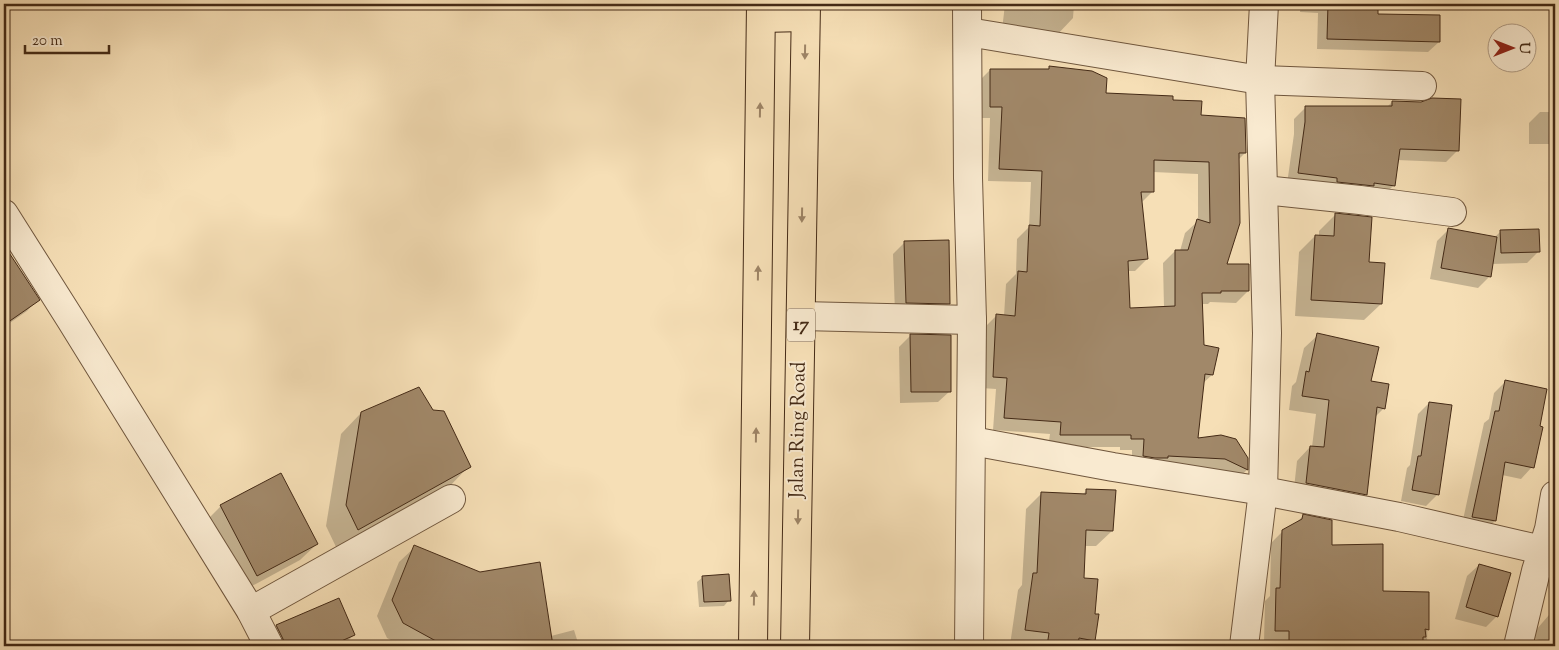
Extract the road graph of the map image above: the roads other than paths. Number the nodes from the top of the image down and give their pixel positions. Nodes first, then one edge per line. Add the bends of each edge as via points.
1 (967, 4) edge
2 (1264, 4) edge
3 (806, 10) edge
4 (761, 11) edge
5 (968, 32) junction
6 (1260, 80) junction
7 (1422, 86) dead end
8 (1264, 190) junction
9 (1452, 212) dead end
10 (4, 214) edge
11 (801, 316) junction
12 (972, 320) junction
13 (972, 441) junction
14 (1263, 491) junction
15 (1555, 495) edge
16 (451, 499) dead end
17 (1547, 552) edge
18 (251, 611) junction
19 (269, 646) edge
20 (753, 646) edge
21 (796, 646) edge
22 (969, 646) edge
23 (1244, 646) edge
24 (1518, 646) edge

1 - 5 street
2 - 6 street
3 - 4 highway
3 -> 11 highway, Jalan Ring Road / 17
20 -> 4 highway
5 - 6 street
5 - 12 street
6 - 7 street
6 - 8 street
8 - 9 street
8 - 14 street via 1267,333
10 - 18 street
11 - 12 street
11 -> 21 highway, Jalan Ring Road / 17
12 - 13 street
13 - 14 street
13 - 22 street
14 - 17 street via 1399,517
14 - 23 street
15 - 17 street
16 - 18 street
17 - 24 street
18 - 19 street

